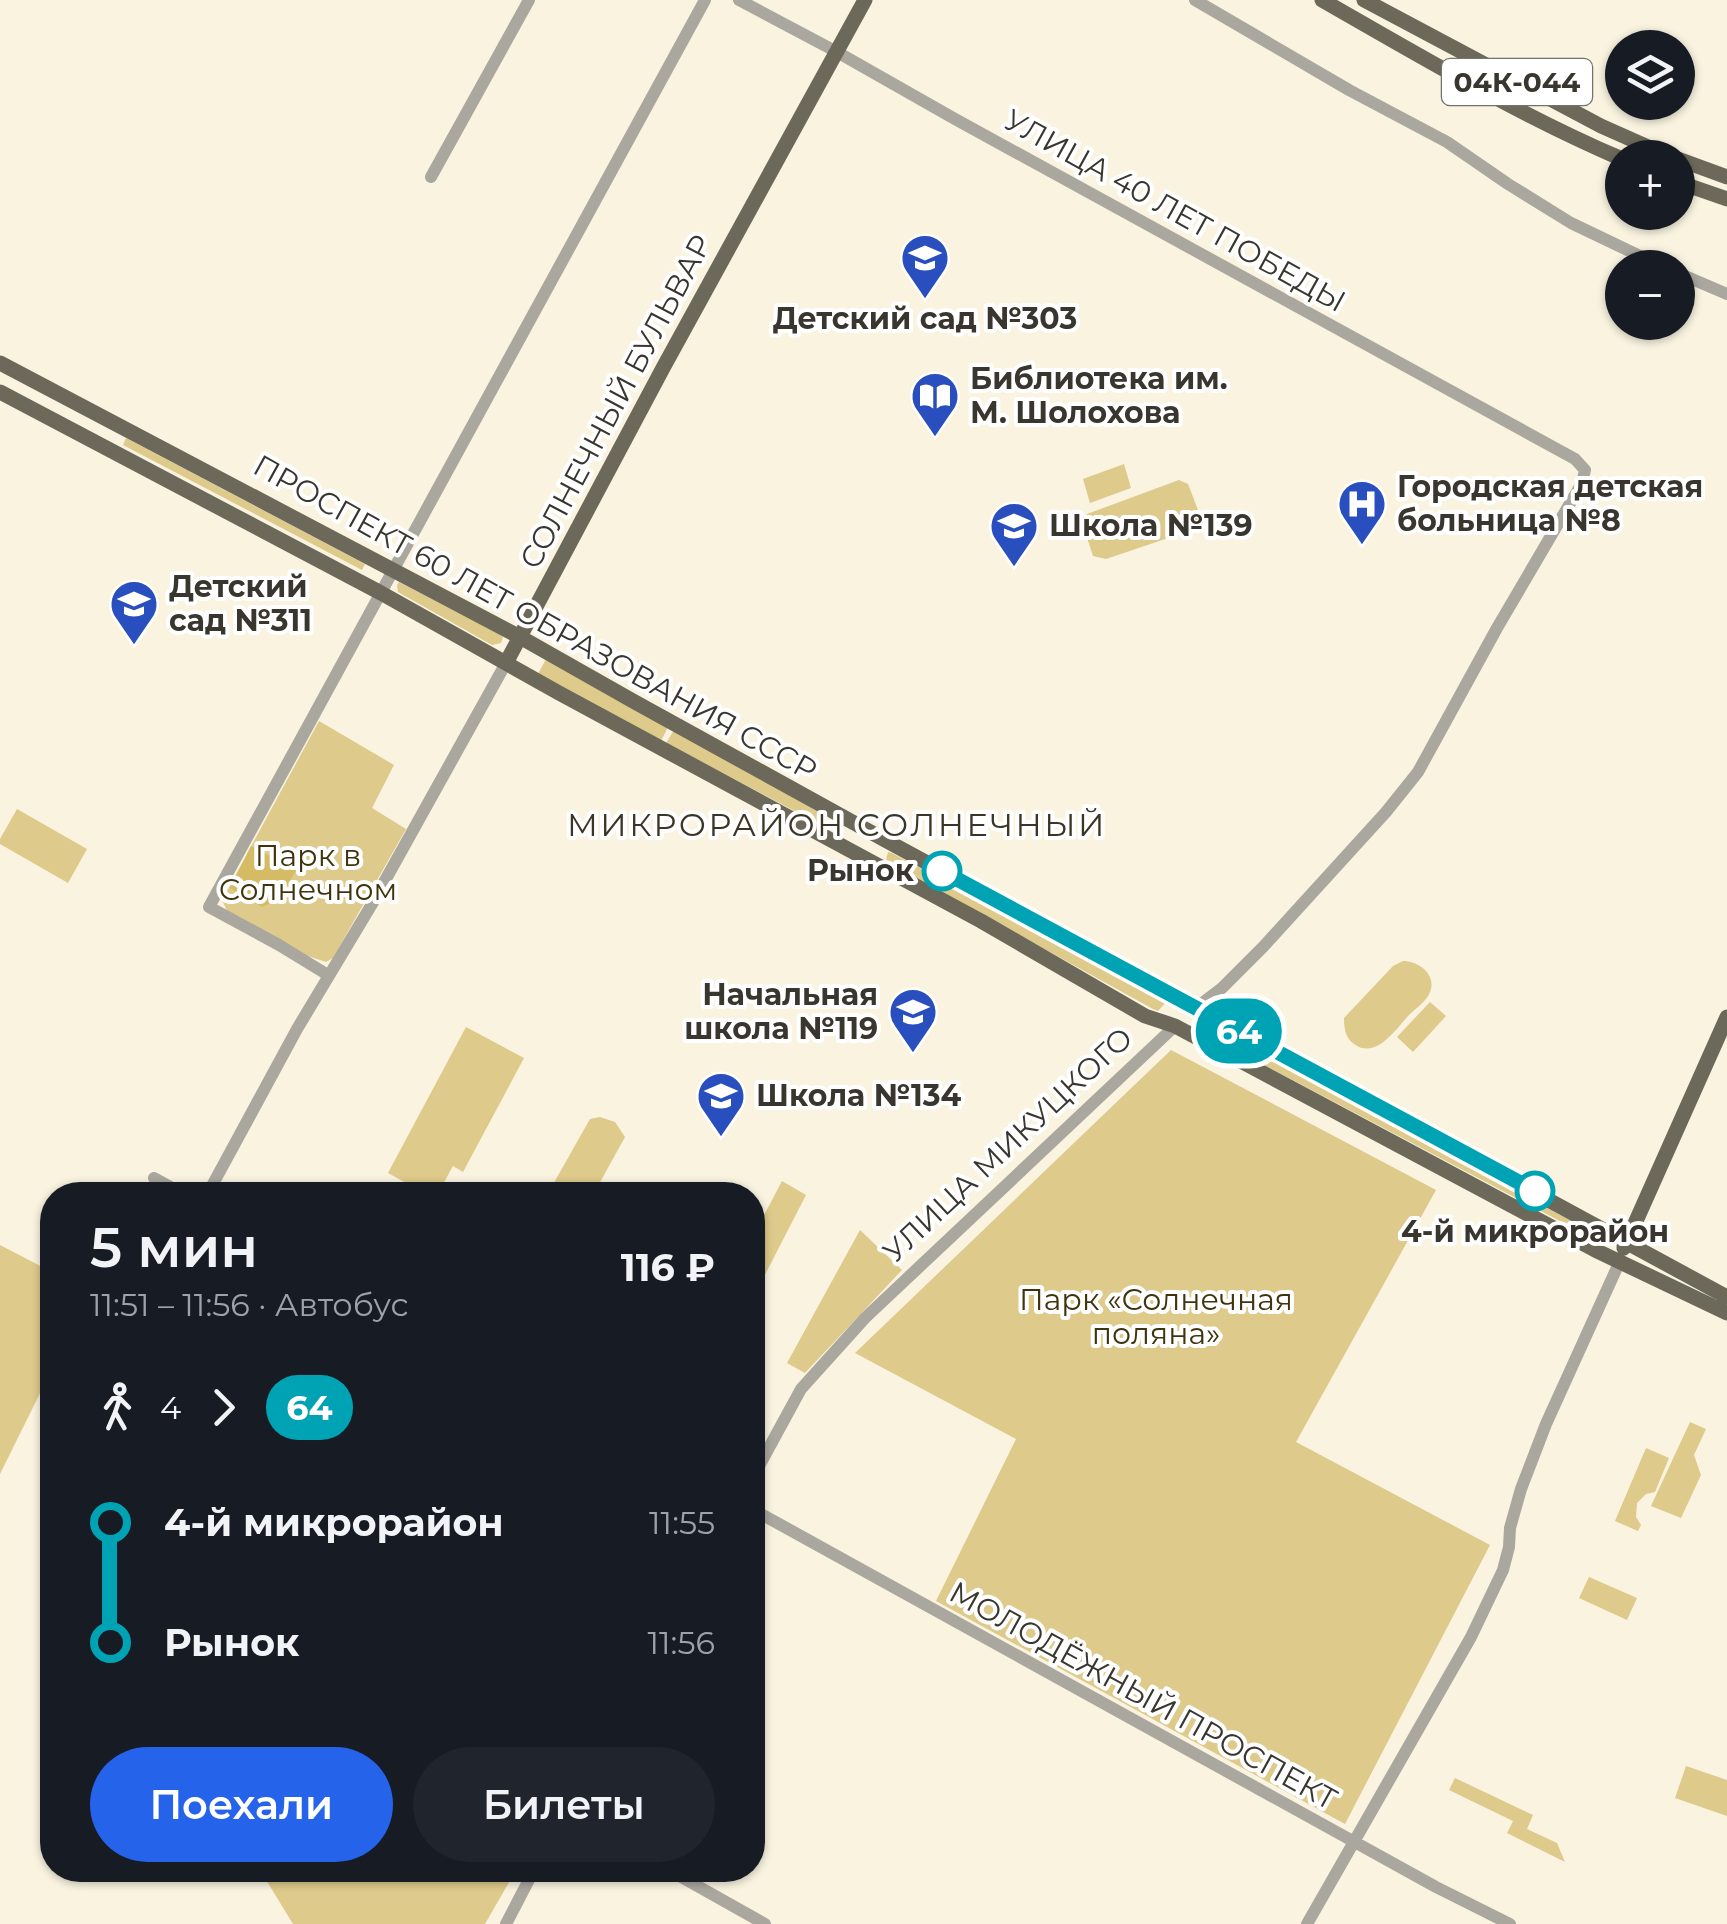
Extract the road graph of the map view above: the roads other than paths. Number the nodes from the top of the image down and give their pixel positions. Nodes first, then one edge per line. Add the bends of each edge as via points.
1 (529, 0) edge
2 (705, 0) edge
3 (739, 0) edge
4 (865, 0) edge
5 (1195, 0) edge
6 (1322, 0) edge
7 (1364, 0) edge
8 (838, 52) junction
9 (1633, 140) edge
10 (1605, 152) edge
11 (1695, 165) edge
12 (431, 177) dead end
13 (1727, 177) edge
14 (1695, 188) edge
15 (1727, 199) edge
16 (1628, 250) edge
17 (1695, 280) edge
18 (1727, 294) edge
19 (0, 364) edge
20 (0, 392) edge
21 (121, 426) junction
22 (105, 446) junction
23 (1584, 470) joint
24 (394, 569) junction
25 (382, 593) junction
26 (520, 636) junction
27 (506, 662) junction
28 (885, 840) junction
29 (872, 862) junction
30 (328, 975) junction
31 (1196, 1008) junction
32 (1727, 1017) edge
33 (1175, 1026) junction
34 (154, 1178) dead end
35 (161, 1182) edge
36 (213, 1182) edge
37 (1626, 1240) junction
38 (1620, 1262) junction
39 (1727, 1296) edge
40 (1727, 1313) edge
41 (765, 1456) edge
42 (765, 1516) edge
43 (1354, 1842) junction
44 (528, 1882) edge
45 (690, 1882) edge
46 (506, 1924) edge
47 (765, 1924) edge
48 (1307, 1924) edge
49 (1510, 1924) edge

1 - 12 street
2 - 24 street
3 - 8 street, УЛИЦА 40 ЛЕТ ПОБЕДЫ
4 - 8 main road, СОЛНЕЧНЫЙ БУЛЬВАР
5 - 16 street
6 - 10 main road, 04К-044
7 - 9 main road, 04К-044
8 - 23 street, УЛИЦА 40 ЛЕТ ПОБЕДЫ
8 - 26 main road, СОЛНЕЧНЫЙ БУЛЬВАР
11 - 13 main road, 04К-044
14 - 15 main road
17 - 18 street
19 - 21 main road, ПРОСПЕКТ 60 ЛЕТ ОБРАЗОВАНИЯ СССР
20 - 22 main road, ПРОСПЕКТ 60 ЛЕТ ОБРАЗОВАНИЯ СССР
21 - 22 main road
21 - 24 main road, ПРОСПЕКТ 60 ЛЕТ ОБРАЗОВАНИЯ СССР
22 - 25 main road, ПРОСПЕКТ 60 ЛЕТ ОБРАЗОВАНИЯ СССР
23 - 31 street, УЛИЦА МИКУЦКОГО via 1418,772 1263,946
24 - 25 street
24 - 26 main road, ПРОСПЕКТ 60 ЛЕТ ОБРАЗОВАНИЯ СССР
25 - 27 main road, ПРОСПЕКТ 60 ЛЕТ ОБРАЗОВАНИЯ СССР
25 - 30 street via 209,907
26 - 27 main road, СОЛНЕЧНЫЙ БУЛЬВАР
26 - 28 main road, ПРОСПЕКТ 60 ЛЕТ ОБРАЗОВАНИЯ СССР
27 - 29 main road, ПРОСПЕКТ 60 ЛЕТ ОБРАЗОВАНИЯ СССР
27 - 30 street, СОЛНЕЧНЫЙ БУЛЬВАР
28 - 29 main road
28 - 31 main road, ПРОСПЕКТ 60 ЛЕТ ОБРАЗОВАНИЯ СССР
29 - 33 main road, ПРОСПЕКТ 60 ЛЕТ ОБРАЗОВАНИЯ СССР via 1145,1016
30 - 36 street, СОЛНЕЧНЫЙ БУЛЬВАР
31 - 33 main road, УЛИЦА МИКУЦКОГО
31 - 37 main road, ПРОСПЕКТ 60 ЛЕТ ОБРАЗОВАНИЯ СССР
32 - 37 main road
33 - 38 main road, ПРОСПЕКТ 60 ЛЕТ ОБРАЗОВАНИЯ СССР
33 - 41 street, УЛИЦА МИКУЦКОГО via 854,1330 801,1389
34 - 35 street
37 - 38 main road
37 - 39 main road, ПРОСПЕКТ 60 ЛЕТ ОБРАЗОВАНИЯ СССР
38 - 40 main road, ПРОСПЕКТ 60 ЛЕТ ОБРАЗОВАНИЯ СССР
38 - 43 street via 1521,1488 1504,1570
42 - 43 street, МОЛОДЁЖНЫЙ ПРОСПЕКТ
43 - 48 street
43 - 49 street, МОЛОДЁЖНЫЙ ПРОСПЕКТ
44 - 46 street
45 - 47 street

